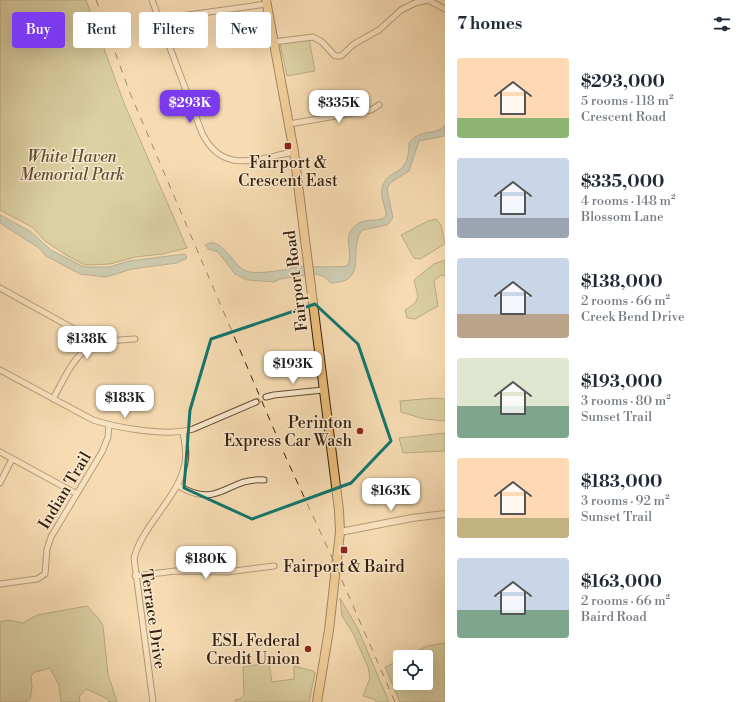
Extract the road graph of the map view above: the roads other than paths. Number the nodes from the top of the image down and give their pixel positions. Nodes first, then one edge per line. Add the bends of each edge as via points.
1 (152, 0) edge
2 (428, 0) edge
3 (266, 2) edge
4 (445, 9) edge
5 (156, 12) edge
6 (203, 12) edge
7 (273, 42) junction
8 (170, 48) edge
9 (379, 105) dead end
10 (289, 124) junction
11 (294, 152) junction
12 (0, 288) edge
13 (135, 339) dead end
14 (89, 347) junction
15 (0, 370) edge
16 (323, 390) junction
17 (266, 397) tunnel mouth
18 (53, 399) junction
19 (256, 402) tunnel mouth
20 (109, 425) junction
21 (183, 433) junction
22 (0, 452) edge
23 (12, 459) junction
24 (264, 480) dead end
25 (0, 483) edge
26 (177, 485) junction
27 (77, 494) junction
28 (445, 514) edge
29 (340, 532) junction
30 (274, 566) dead end
31 (135, 576) junction
32 (0, 584) edge
33 (153, 702) edge
34 (317, 702) edge

1 - 5 street
2 - 4 street
2 - 7 street via 401,10 379,30 354,44 341,56 335,56 313,36
3 - 6 street
3 - 7 main road, Fairport Road
7 - 10 main road, Fairport Road
8 - 11 street via 202,133 216,153 237,161
9 - 10 street via 371,110
10 - 11 main road, Fairport Road
11 - 16 main road, Fairport Road
12 - 14 street via 74,329
13 - 14 street via 110,341
14 - 18 street via 72,364
15 - 18 street
16 - 17 street
16 - 29 main road, Fairport Road
18 - 20 street via 86,417
19 - 21 street
20 - 21 street
20 - 27 street, Indian Trail via 108,437 102,452
21 - 26 street, Terrace Drive via 186,463
22 - 23 street
23 - 25 street
23 - 27 street
24 - 26 street via 251,480 207,496 192,493
26 - 31 street, Terrace Drive via 137,549 134,558
27 - 32 street, Indian Trail via 51,537 46,554 45,574 37,579
28 - 29 street
29 - 34 main road, Fairport Road via 329,630
30 - 31 street via 227,572 175,571
31 - 33 street, Terrace Drive

